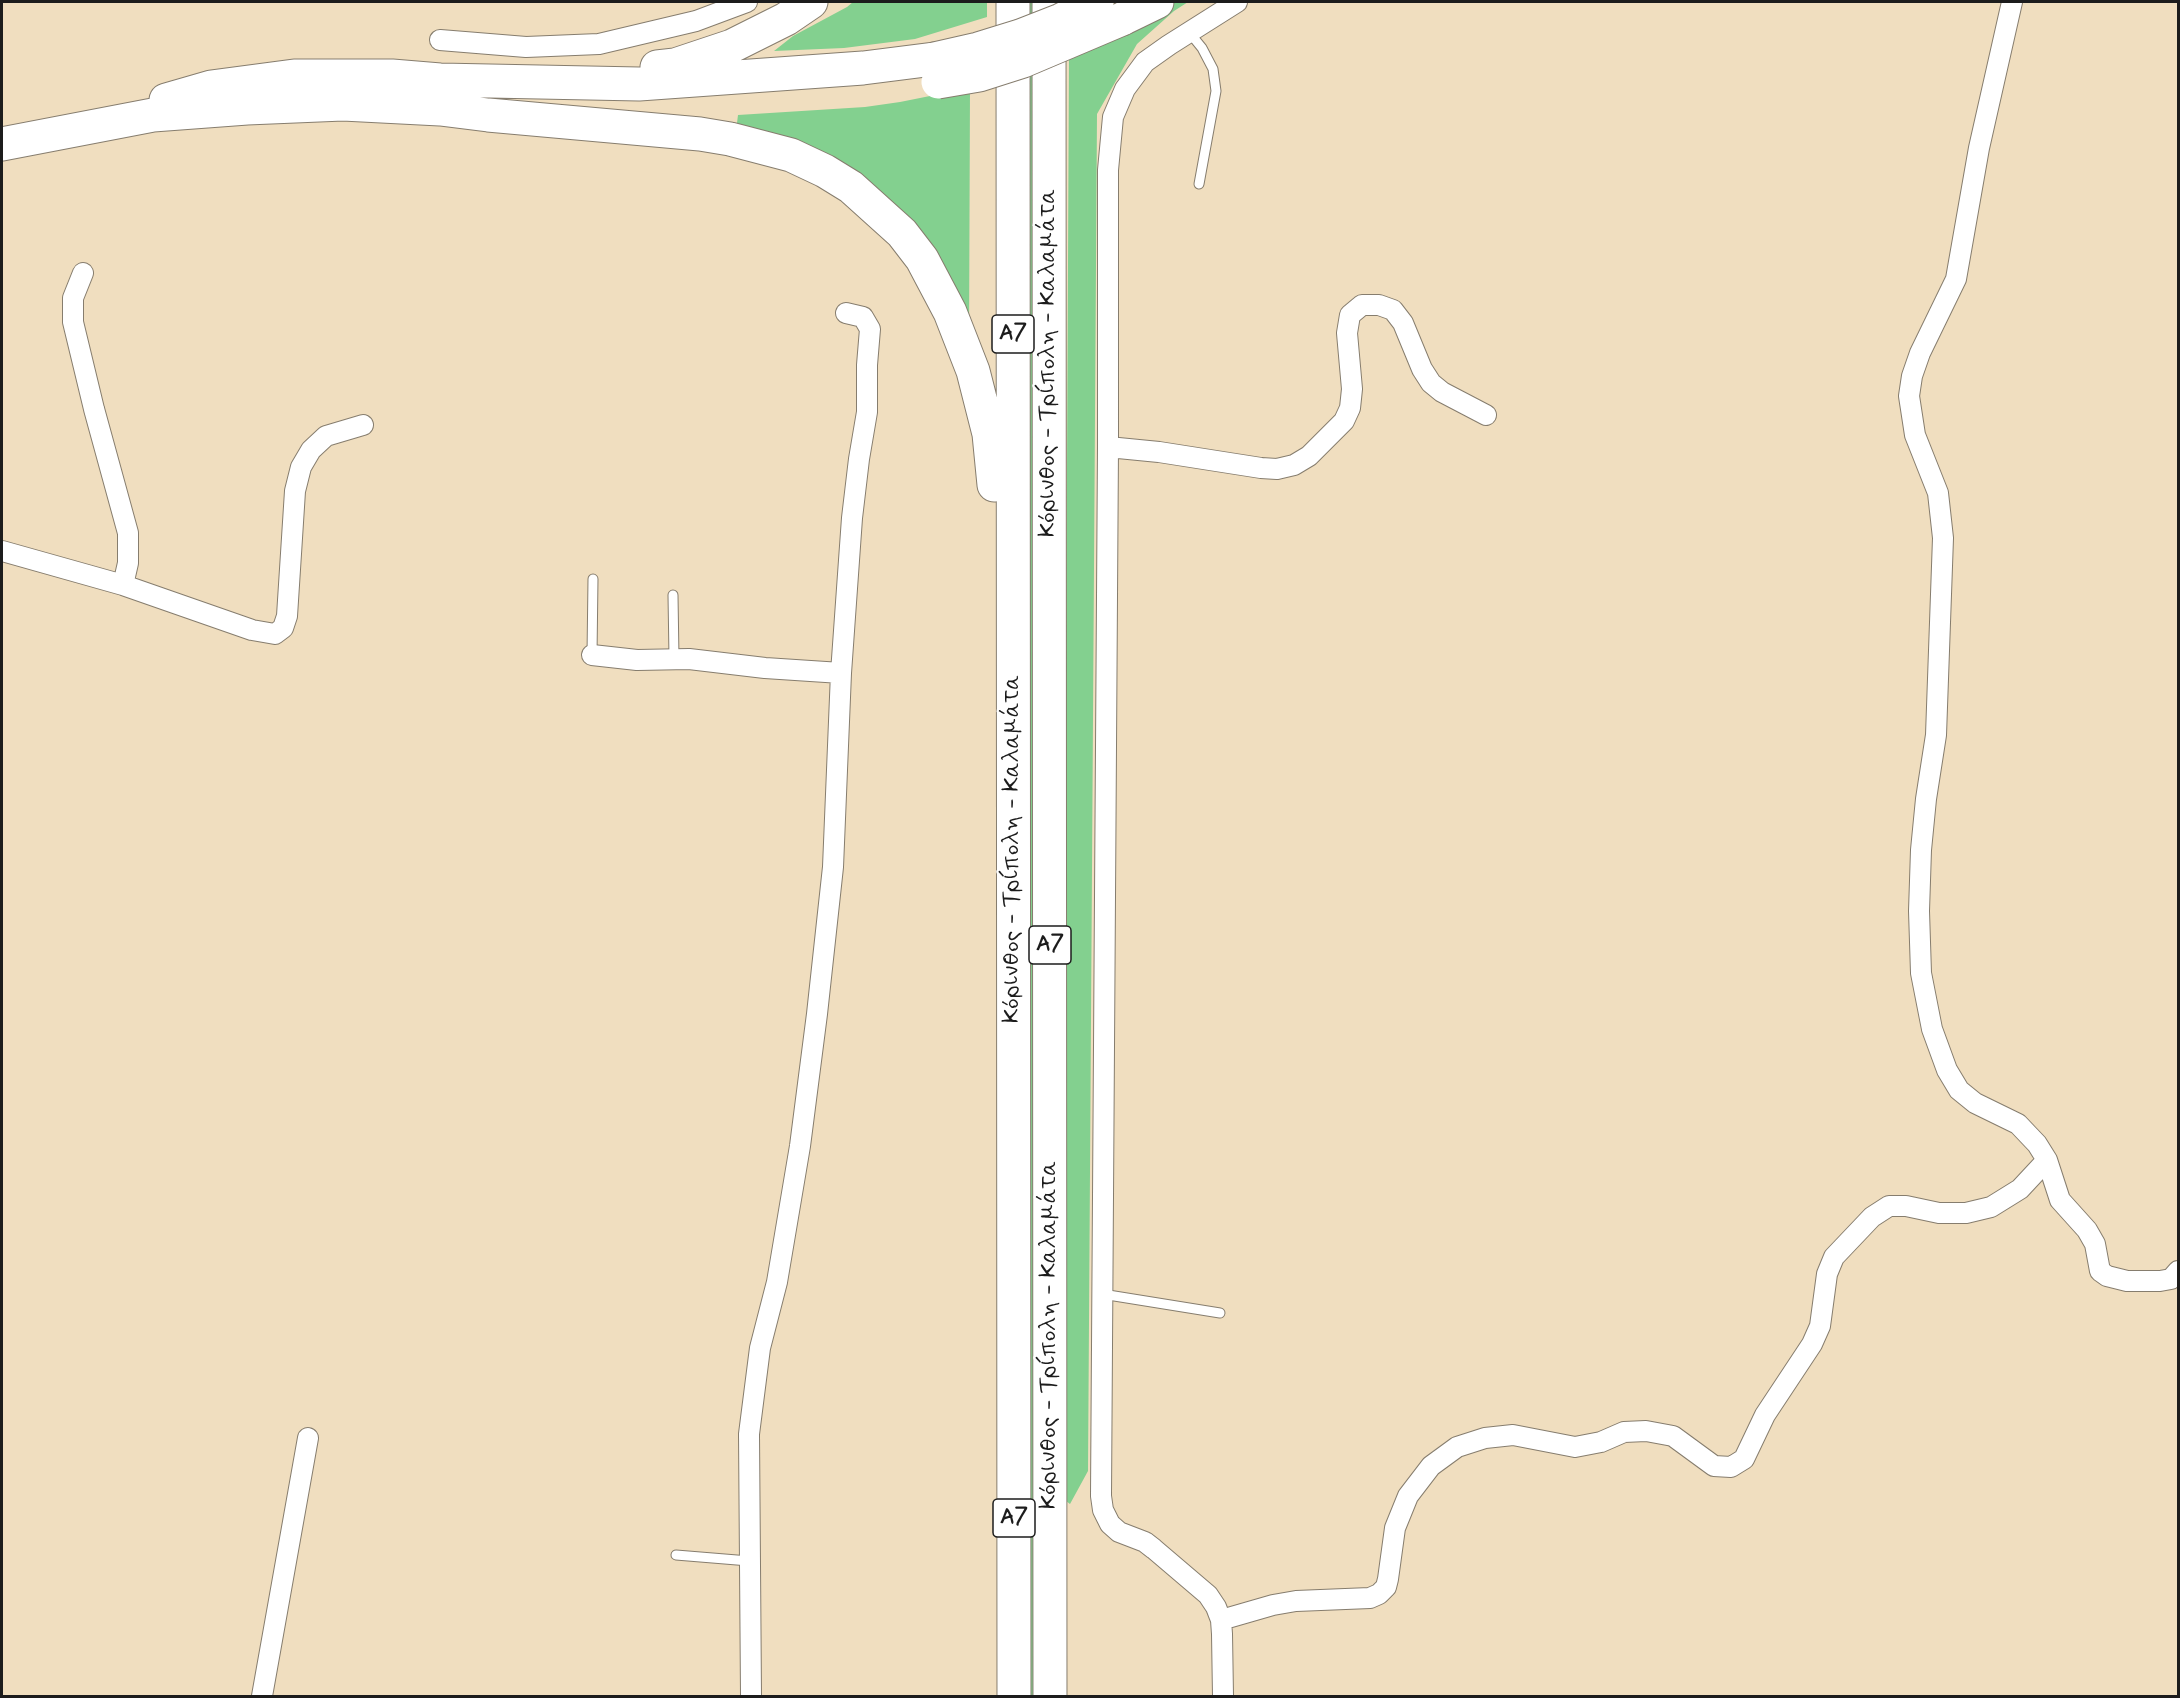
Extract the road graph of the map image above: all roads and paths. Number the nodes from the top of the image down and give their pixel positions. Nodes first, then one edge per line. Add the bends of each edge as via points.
1 (747, 2) edge
2 (811, 2) edge
3 (1013, 2) edge
4 (1049, 2) edge
5 (1157, 2) edge
6 (1238, 2) edge
7 (2012, 2) edge
8 (1109, 10) edge
9 (1189, 32) junction
10 (440, 40) dead end
11 (936, 71) junction
12 (489, 82) junction
13 (440, 109) junction
14 (114, 121) junction
15 (2, 144) edge
16 (1199, 184) dead end
17 (83, 273) dead end
18 (846, 313) dead end
19 (1486, 415) dead end
20 (363, 425) dead end
21 (1108, 447) junction
22 (2, 551) edge
23 (593, 579) dead end
24 (123, 585) junction
25 (673, 595) dead end
26 (591, 655) joint
27 (674, 658) junction
28 (1013, 666) junction
29 (841, 673) junction
30 (2047, 1160) junction
31 (2178, 1271) edge
32 (1102, 1294) junction
33 (1220, 1313) dead end
34 (308, 1438) dead end
35 (676, 1555) dead end
36 (749, 1561) junction
37 (1221, 1620) junction
38 (262, 1696) edge
39 (751, 1696) edge
40 (1014, 1696) edge
41 (1050, 1696) edge
42 (1223, 1696) edge

1 - 10 street via 696,21 599,44 526,47
2 - 12 highway via 732,46 675,64 615,74 555,73
3 - 28 highway, Κόρινθος - Τρίπολη - Καλαμάτα / Α7
4 - 41 highway, Κόρινθος - Τρίπολη - Καλαμάτα / Α7
5 - 8 highway
6 - 9 street
7 - 30 street via 1979,148 1956,279 1920,353 1909,396 1915,435 1938,493 1943,538 1936,735 1921,850 1920,936 1926,1002 1947,1070 1959,1089 1975,1102 2028,1132
8 - 11 highway, bridge via 1023,61 979,75
9 - 16 lane via 1214,69 1216,92
9 - 21 street via 1145,62 1125,89 1113,117 1108,170
11 - 12 highway via 863,68 639,84
11 - 13 highway via 829,93 640,104 498,104
12 - 14 highway via 392,76 294,76 242,81 180,95
13 - 14 highway via 343,104 286,106
13 - 28 highway via 700,134 758,146 791,155 825,171 850,187 902,233 922,259 950,312 982,405 990,444
14 - 15 highway
17 - 24 street via 73,298 73,322 128,532
18 - 29 street via 865,319 870,334 866,421 855,485
19 - 21 street via 1431,383 1393,310 1362,305 1350,315 1347,333 1350,408 1344,421 1309,456 1294,465 1261,468
20 - 24 street via 326,436 301,467 295,491 287,616 279,632 272,635 252,630
21 - 32 street
22 - 24 street
23 - 26 lane
25 - 27 lane
26 - 27 street via 637,660
27 - 29 street
28 - 40 highway, Κόρινθος - Τρίπολη - Καλαμάτα / Α7
29 - 36 street via 833,867 817,1014 800,1146 752,1401 747,1467
30 - 31 street via 2060,1200 2088,1230 2095,1244 2100,1271 2127,1281 2171,1279
30 - 37 street via 2020,1189 1991,1207 1966,1213 1939,1213 1889,1206 1872,1217 1833,1257 1820,1326 1812,1344 1765,1415 1744,1459 1731,1467 1713,1466 1673,1436 1646,1431 1624,1432 1575,1448 1513,1435 1485,1438 1457,1447 1431,1466 1408,1496 1395,1528 1389,1579 1379,1594 1370,1598 1296,1601
32 - 33 lane
32 - 37 street via 1103,1510 1119,1532 1145,1542 1208,1594
34 - 38 street
35 - 36 lane
36 - 39 street
37 - 42 street

